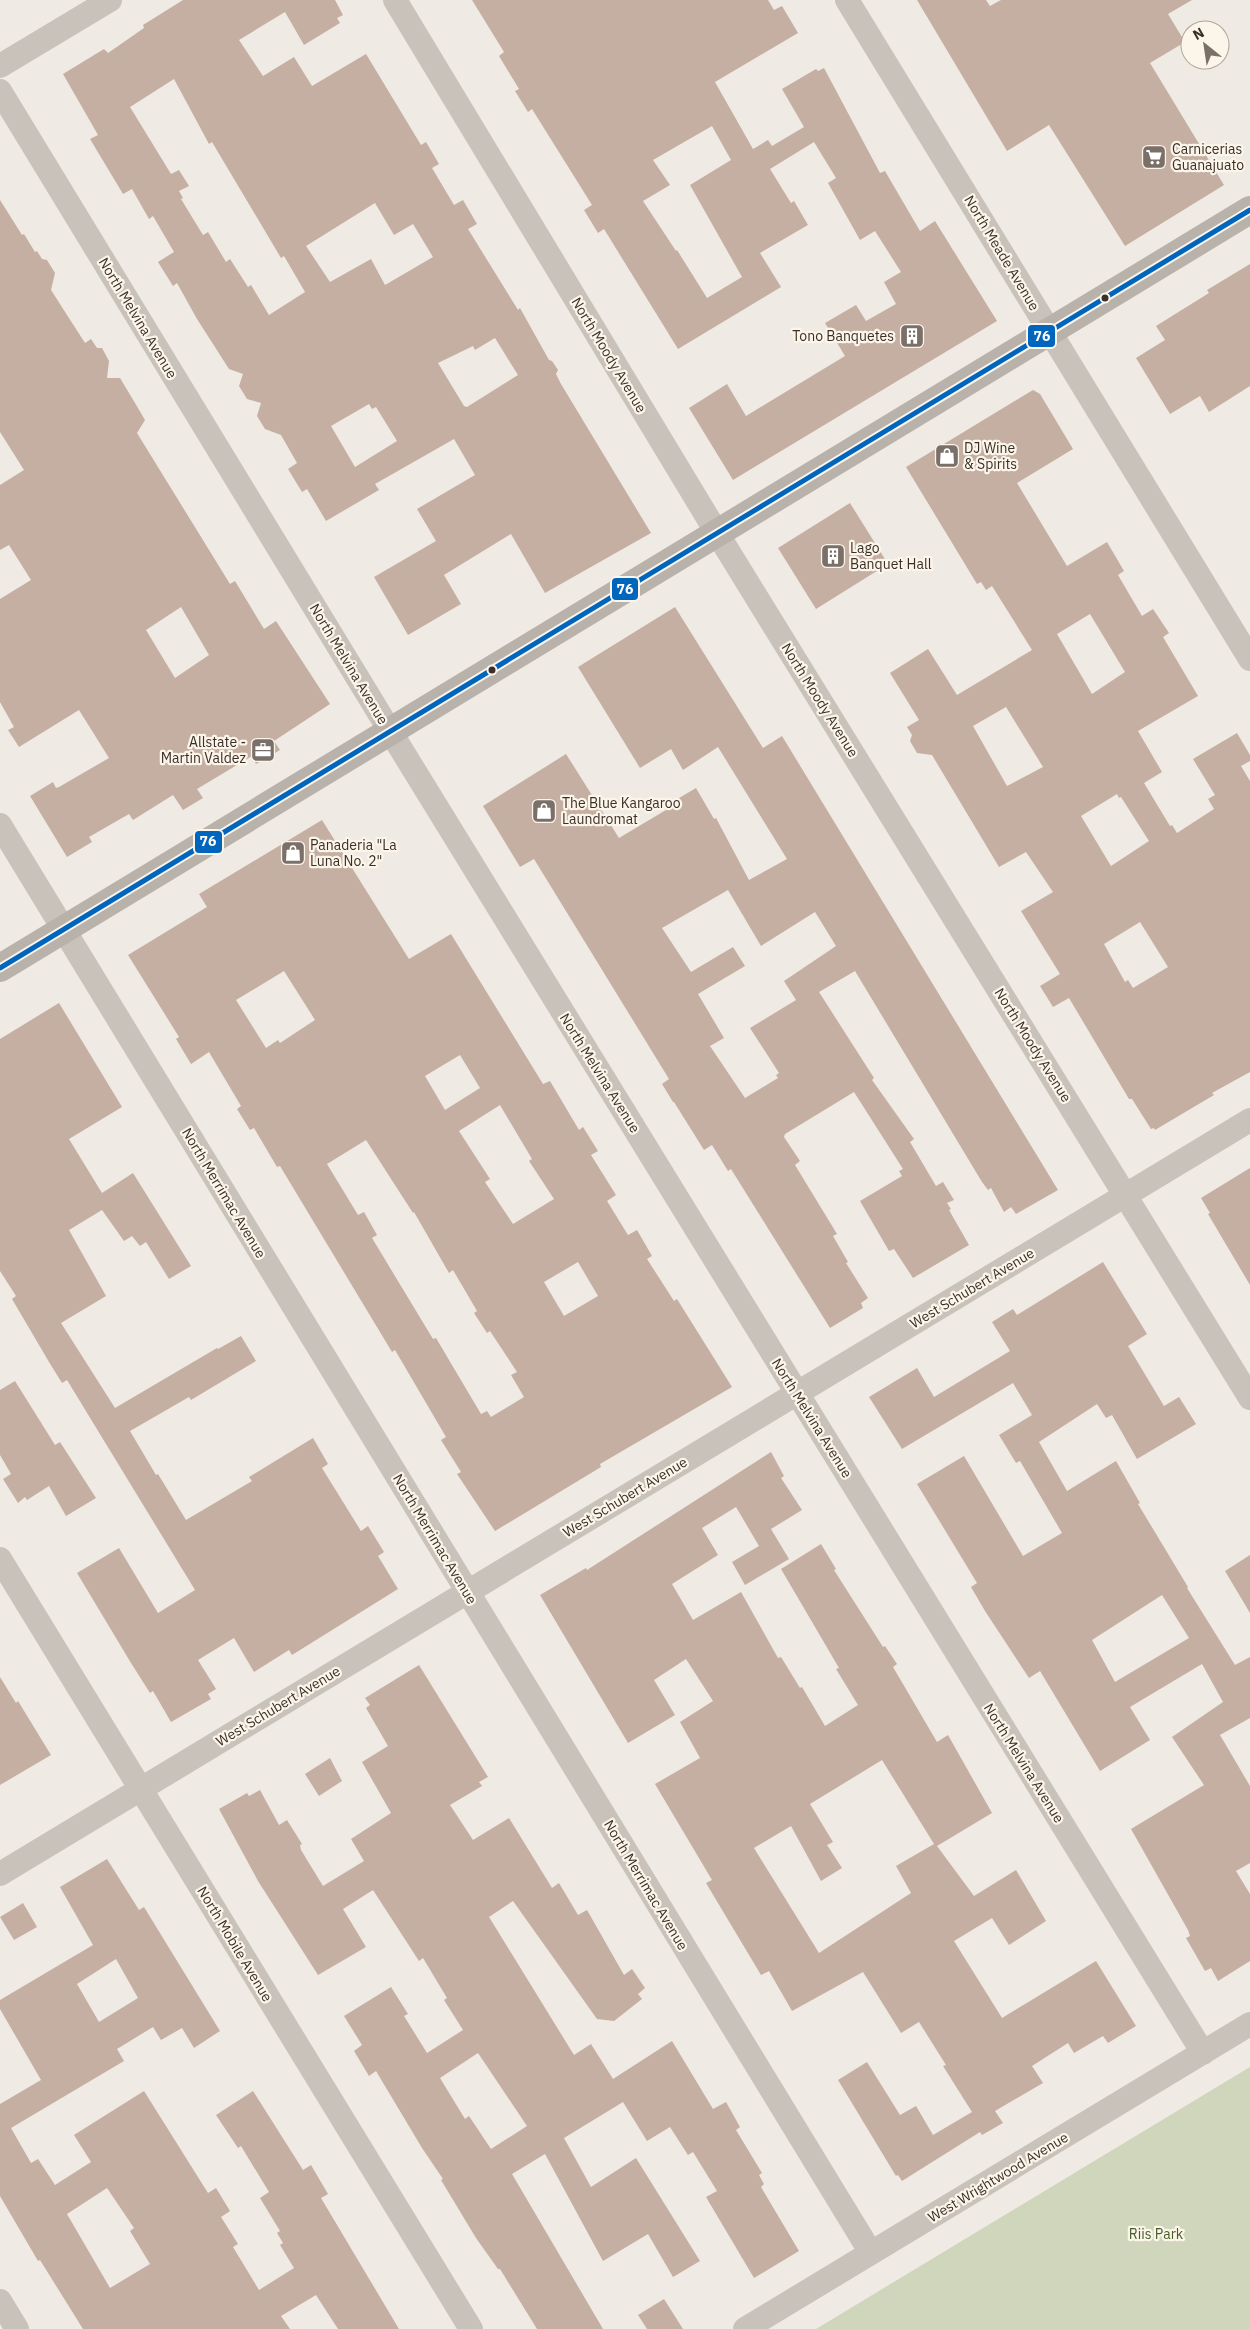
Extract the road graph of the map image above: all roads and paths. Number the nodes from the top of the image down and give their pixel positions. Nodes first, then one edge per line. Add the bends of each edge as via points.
1 (110, 0) edge
2 (395, 0) edge
3 (847, 0) edge
4 (0, 66) edge
5 (0, 91) edge
6 (1250, 210) edge
7 (1050, 332) junction
8 (717, 533) junction
9 (1250, 659) edge
10 (390, 731) junction
11 (0, 825) edge
12 (64, 929) junction
13 (0, 968) edge
14 (1250, 1120) edge
15 (1126, 1195) junction
16 (797, 1393) junction
17 (1250, 1398) edge
18 (0, 1560) edge
19 (468, 1592) junction
20 (141, 1789) junction
21 (0, 1874) edge
22 (1250, 2024) edge
23 (1202, 2053) junction
24 (871, 2253) junction
25 (0, 2301) edge
26 (17, 2329) edge
27 (471, 2329) edge
28 (745, 2329) edge

1 - 4 street
2 - 8 street, North Moody Avenue
3 - 7 street, North Meade Avenue
5 - 10 street, North Melvina Avenue
6 - 7 main road
7 - 8 main road
7 - 9 street, North Meade Avenue
8 - 10 main road
8 - 15 street, North Moody Avenue
10 - 12 main road
10 - 16 street, North Melvina Avenue
11 - 12 street, North Merrimac Avenue
12 - 13 main road
12 - 19 street, North Merrimac Avenue
14 - 15 street, West Schubert Avenue
15 - 16 street, West Schubert Avenue
15 - 17 street, North Moody Avenue
16 - 19 street, West Schubert Avenue
16 - 23 street, North Melvina Avenue
18 - 20 street, North Mobile Avenue
19 - 20 street, West Schubert Avenue
19 - 24 street, North Merrimac Avenue
20 - 21 street, West Schubert Avenue
20 - 27 street, North Mobile Avenue
22 - 23 street, West Wrightwood Avenue
23 - 24 street, West Wrightwood Avenue
24 - 28 street, West Wrightwood Avenue
25 - 26 street

